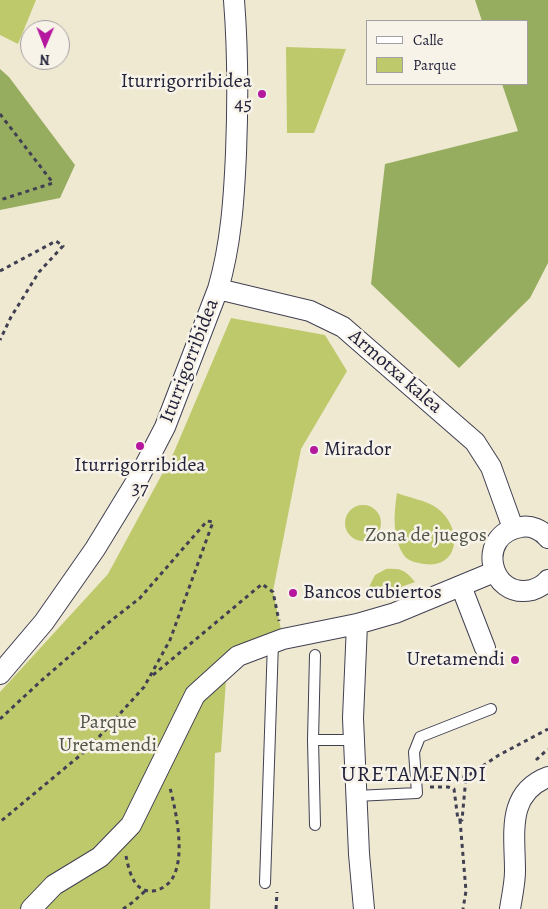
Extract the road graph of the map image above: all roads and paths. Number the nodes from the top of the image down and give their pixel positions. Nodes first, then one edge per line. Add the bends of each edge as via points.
1 (234, 0) edge
2 (0, 114) edge
3 (0, 200) edge
4 (0, 271) edge
5 (218, 289) junction
6 (0, 340) edge
7 (513, 528) junction
8 (548, 538) edge
9 (494, 572) junction
10 (548, 580) edge
11 (461, 586) junction
12 (357, 624) junction
13 (278, 640) junction
14 (485, 648) dead end
15 (314, 655) dead end
16 (0, 674) edge
17 (150, 677) junction
18 (491, 709) dead end
19 (0, 719) edge
20 (548, 729) edge
21 (313, 740) junction
22 (354, 740) junction
23 (164, 758) junction
24 (466, 777) junction
25 (548, 777) edge
26 (429, 778) dead end
27 (417, 788) junction
28 (356, 796) junction
29 (460, 820) junction
30 (0, 822) edge
31 (315, 824) dead end
32 (121, 835) junction
33 (265, 882) dead end
34 (145, 891) junction
35 (31, 909) edge
36 (123, 909) edge
37 (364, 909) edge
38 (463, 909) edge
39 (510, 909) edge

1 - 5 street, Iturrigorribidea via 238,96 234,210
2 - 3 path via 53,183
4 - 6 path via 56,241 64,246 40,272
5 - 7 street, Armotxa kalea via 310,311 343,327 475,442 491,466
5 - 16 street, Iturrigorribidea via 165,427 139,477 95,550 44,622
7 - 8 street via 535,528
7 - 9 street via 498,540 494,548
9 - 10 street via 515,590 537,588
9 - 11 street
11 - 12 street via 395,613
11 - 14 street
12 - 13 street
12 - 22 street
13 - 17 path via 273,592 262,584
13 - 23 street via 238,656 195,695
13 - 33 lane
15 - 21 lane
17 - 19 path via 170,640 213,522 207,521 140,598 108,622
17 - 30 path via 89,748
18 - 27 lane via 420,737 414,752
20 - 24 path
21 - 22 lane
21 - 31 lane
22 - 28 street
23 - 32 street via 131,825
23 - 34 path via 174,803 178,861 173,878 166,886
24 - 26 path
24 - 29 path
25 - 39 street via 533,784 522,796 516,816 515,871
27 - 28 lane via 417,793
27 - 29 path via 454,789
28 - 37 street
29 - 38 path via 466,891
32 - 34 path via 133,879
32 - 35 street via 100,857 54,885
34 - 36 path

